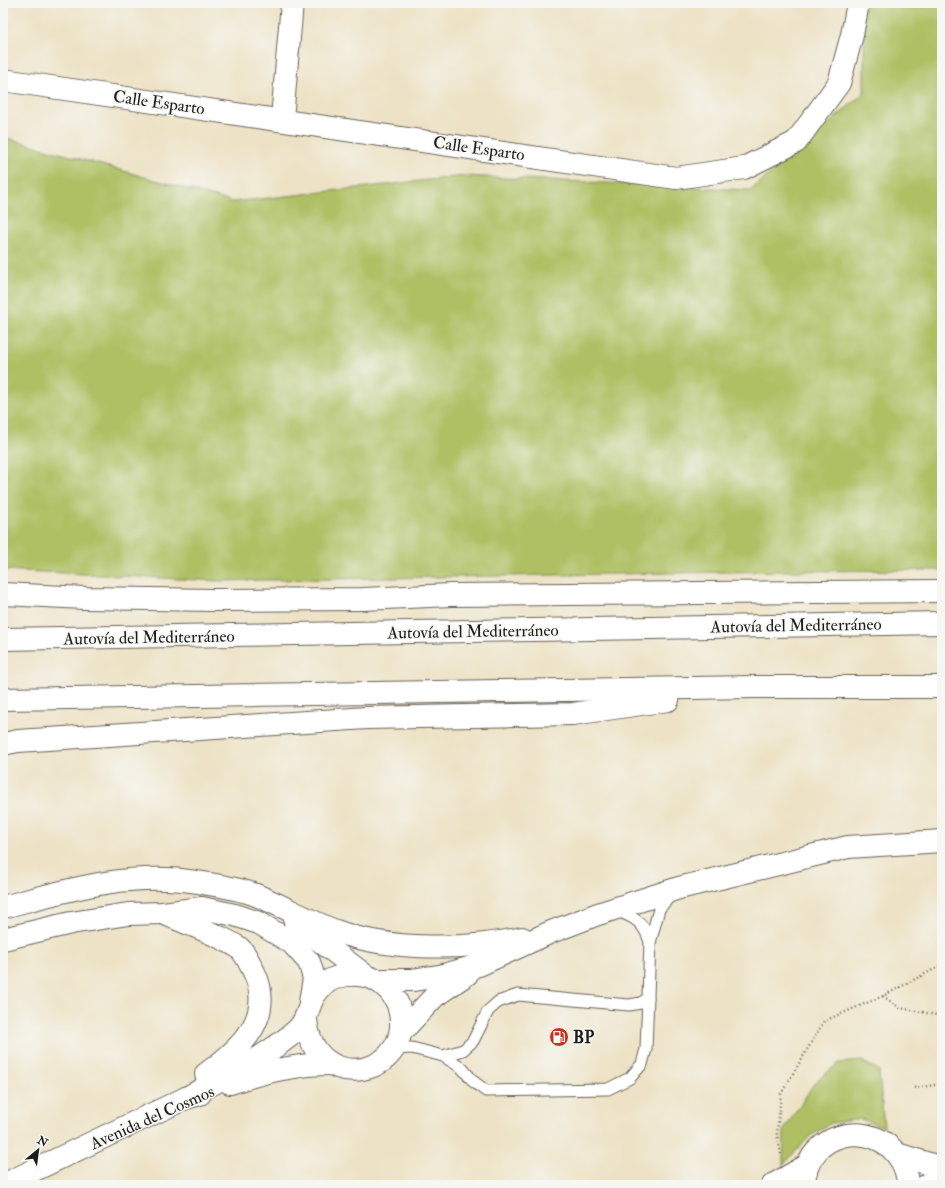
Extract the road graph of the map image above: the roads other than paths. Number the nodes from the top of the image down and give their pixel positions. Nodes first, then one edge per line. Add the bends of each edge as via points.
1 (292, 3) edge
2 (858, 3) edge
3 (3, 80) edge
4 (282, 119) junction
5 (942, 591) edge
6 (3, 594) edge
7 (942, 623) edge
8 (3, 639) edge
9 (754, 687) junction
10 (942, 687) edge
11 (3, 699) edge
12 (8, 742) edge
13 (942, 841) edge
14 (679, 888) junction
15 (277, 905) junction
16 (3, 907) edge
17 (612, 909) junction
18 (163, 913) junction
19 (551, 932) junction
20 (3, 939) edge
21 (650, 942) junction
22 (479, 965) junction
23 (371, 978) junction
24 (648, 998) junction
25 (308, 1011) junction
26 (397, 1040) junction
27 (443, 1056) junction
28 (330, 1064) junction
29 (186, 1098) junction
30 (143, 1119) junction
31 (897, 1154) junction
32 (942, 1168) edge
33 (806, 1175) edge
34 (942, 1177) edge
35 (3, 1185) edge
36 (773, 1185) edge
37 (908, 1185) edge
38 (928, 1185) edge

1 - 4 main road
2 - 4 main road, Calle Esparto via 839,83 796,142 744,168 676,178
3 - 4 main road, Calle Esparto
5 - 6 main road via 215,600
7 - 8 main road, Autovía del Mediterráneo
9 - 10 main road
9 - 11 main road
9 - 12 main road via 573,714 367,718
13 - 14 main road via 848,847
14 - 17 main road
14 - 21 lane via 665,900 660,909
15 - 16 main road via 255,894 229,888 145,878 94,884
15 - 19 main road via 336,931 367,941 387,944 470,944
15 - 23 main road via 289,918
17 - 19 main road
17 - 21 lane via 636,920 646,929
18 - 20 main road via 121,915 71,923
18 - 25 main road via 202,908 235,915 253,921 292,943 310,962 314,978
18 - 30 main road via 238,947 249,961 257,978 260,1002 252,1032 240,1046 226,1060 156,1107
19 - 22 main road
21 - 24 lane
22 - 23 main road via 440,976 412,980
22 - 26 main road via 435,996
23 - 25 main road via 355,974 341,976 328,982 318,990
23 - 26 main road via 386,987 396,1000 401,1016
24 - 27 lane via 641,1004 629,1005 518,995 498,1002 488,1012 473,1042 463,1050
24 - 27 lane via 646,1049 642,1064 630,1078 608,1089 486,1091 474,1082 462,1067
25 - 28 main road via 307,1033 319,1056
25 - 29 main road via 298,1029 280,1043
26 - 27 lane via 412,1048
26 - 28 main road via 384,1059 372,1067 358,1070 343,1069
28 - 29 main road, Avenida del Cosmos via 303,1065 277,1070
29 - 30 main road, Avenida del Cosmos
30 - 35 main road, Avenida del Cosmos
31 - 32 main road
31 - 33 main road via 886,1143 872,1136 857,1133 842,1135 816,1152
31 - 37 main road via 905,1167
33 - 36 main road
34 - 38 main road

